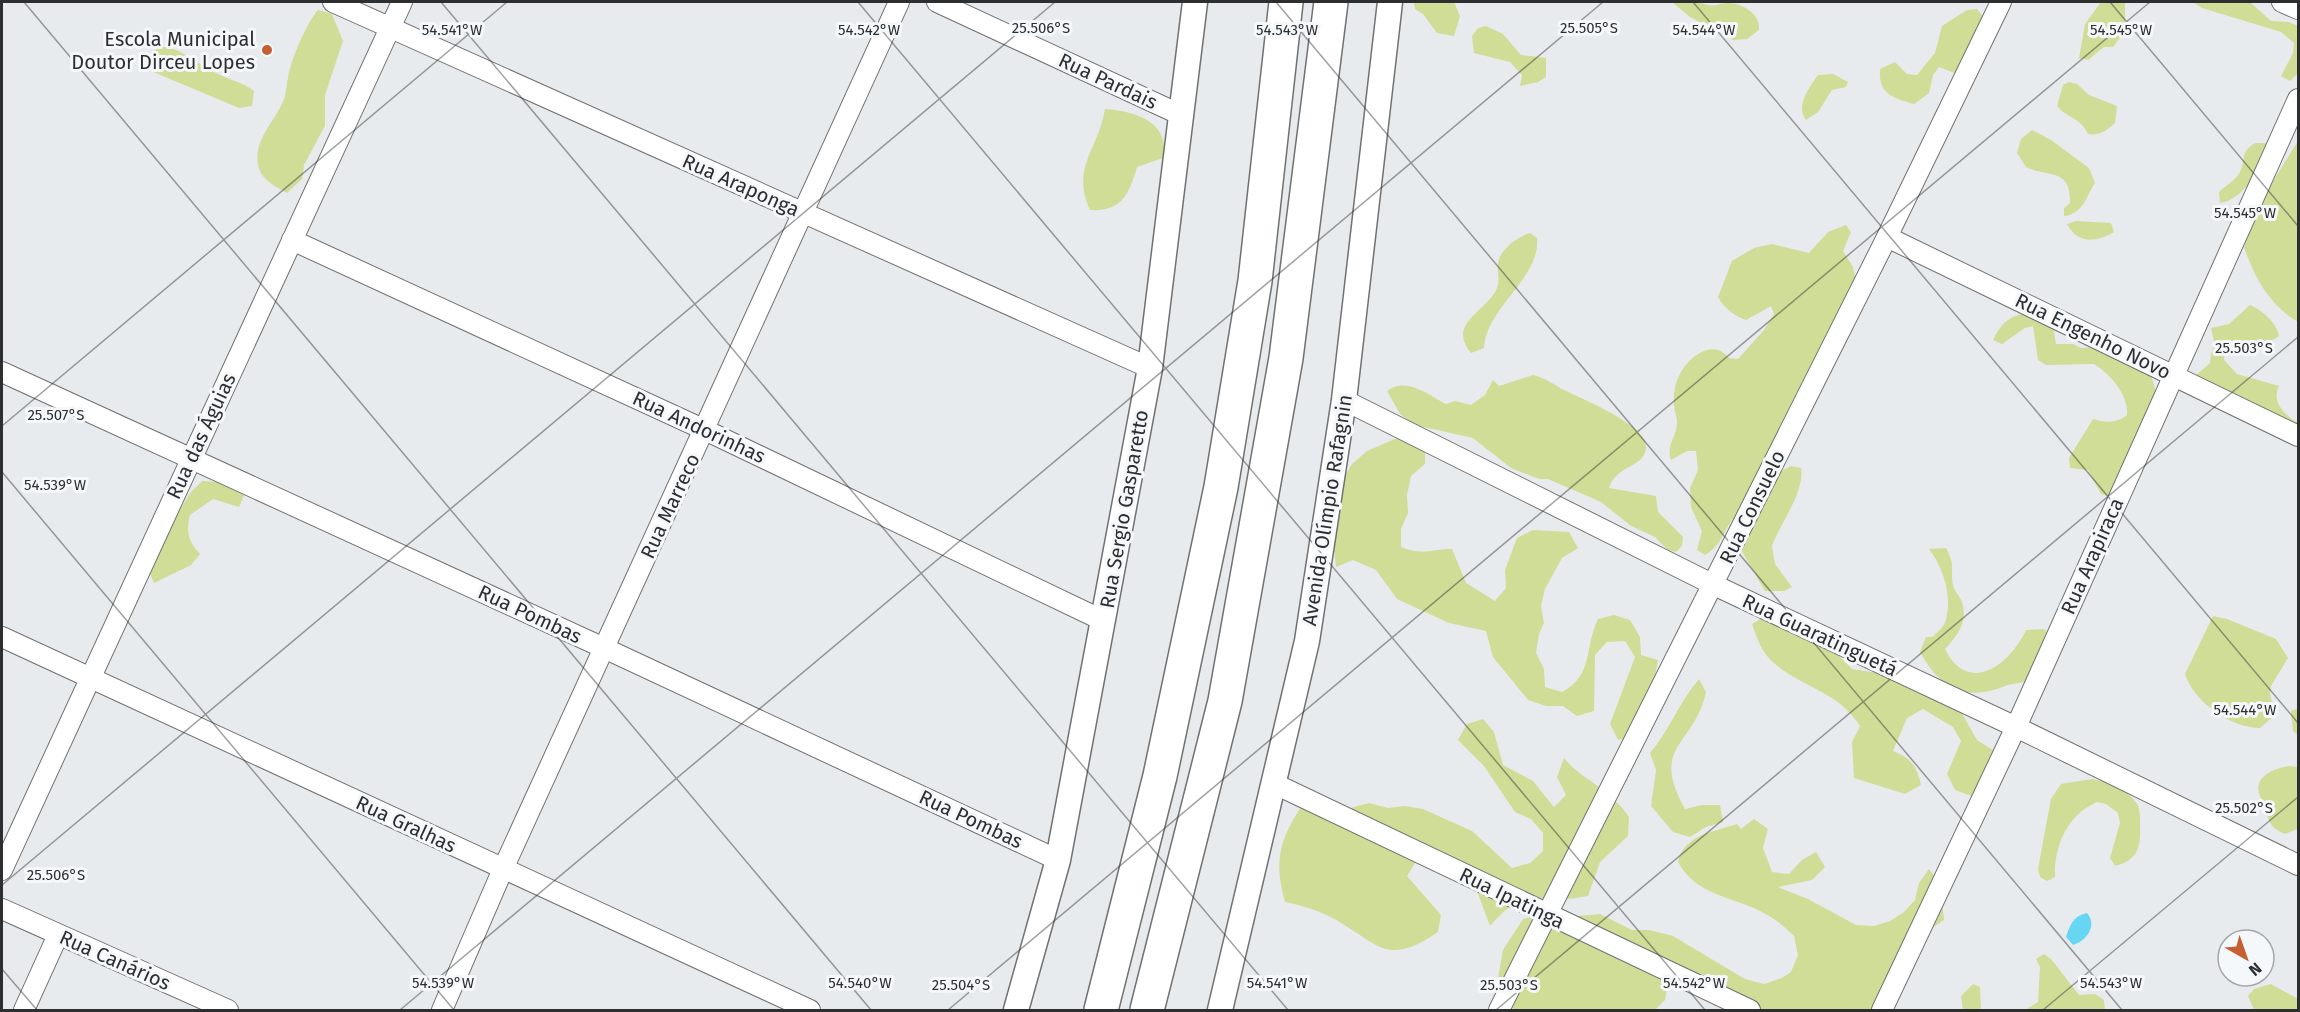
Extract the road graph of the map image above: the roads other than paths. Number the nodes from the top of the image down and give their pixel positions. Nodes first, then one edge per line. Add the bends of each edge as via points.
1 (333, 2) edge
2 (402, 2) edge
3 (899, 2) edge
4 (937, 2) edge
5 (1195, 2) edge
6 (1286, 2) edge
7 (1331, 2) edge
8 (1390, 2) edge
9 (2001, 2) edge
10 (2282, 2) edge
11 (2298, 9) edge
12 (390, 27) junction
13 (2298, 99) edge
14 (1181, 115) junction
15 (802, 212) junction
16 (1887, 237) junction
17 (292, 240) junction
18 (1150, 368) junction
19 (2, 372) edge
20 (2172, 375) junction
21 (1344, 400) junction
22 (705, 430) junction
23 (2298, 436) edge
24 (191, 458) junction
25 (1714, 585) junction
26 (1104, 621) junction
27 (2, 637) edge
28 (604, 648) junction
29 (90, 678) junction
30 (2016, 727) junction
31 (1275, 784) junction
32 (1058, 860) junction
33 (2298, 865) edge
34 (503, 869) junction
35 (2, 870) edge
36 (2, 909) edge
37 (1545, 915) junction
38 (58, 934) junction
39 (24, 1011) edge
40 (228, 1011) edge
41 (442, 1011) edge
42 (810, 1011) edge
43 (1016, 1011) edge
44 (1101, 1011) edge
45 (1147, 1011) edge
46 (1220, 1011) edge
47 (1499, 1011) edge
48 (1750, 1011) edge
49 (1882, 1011) edge

1 - 12 street, Rua Araponga
2 - 12 street, Rua das Águias
3 - 15 street, Rua Marreco
4 - 14 street, Rua Pardais
5 - 14 street, Rua Sergio Gasparetto
6 - 44 highway via 1256,281 1221,487 1161,776
7 - 45 highway via 1286,358 1226,701
8 - 21 street, Avenida Olímpio Rafagnin
9 - 16 street, Rua Consuelo
10 - 11 street
12 - 15 street, Rua Araponga
12 - 17 street, Rua das Águias
13 - 20 street, Rua Arapiraca
14 - 18 street, Rua Sergio Gasparetto
15 - 18 street, Rua Araponga
15 - 22 street, Rua Marreco
16 - 20 street, Rua Engenho Novo
16 - 25 street, Rua Consuelo
17 - 22 street, Rua Andorinhas
17 - 24 street, Rua das Águias
18 - 26 street, Rua Sergio Gasparetto
19 - 24 street, Rua Pombas
20 - 23 street, Rua Engenho Novo
20 - 30 street, Rua Arapiraca
21 - 25 street, Rua Guaratinguetá
21 - 31 street, Avenida Olímpio Rafagnin via 1307,641
22 - 26 street, Rua Andorinhas
22 - 28 street, Rua Marreco
24 - 28 street, Rua Pombas
24 - 29 street, Rua das Águias
25 - 30 street, Rua Guaratinguetá
25 - 37 street, Rua Consuelo
26 - 32 street, Rua Sergio Gasparetto
27 - 29 street, Rua Gralhas
28 - 32 street, Rua Pombas
28 - 34 street, Rua Marreco
29 - 34 street, Rua Gralhas
29 - 35 street, Rua das Águias
30 - 33 street, Rua Guaratinguetá
30 - 49 street, Rua Arapiraca
31 - 37 street, Rua Ipatinga
31 - 46 street, Avenida Olímpio Rafagnin
32 - 43 street, Rua Sergio Gasparetto
34 - 41 street, Rua Marreco
34 - 42 street, Rua Gralhas
36 - 38 street, Rua Canários
37 - 47 street, Rua Consuelo
37 - 48 street, Rua Ipatinga
38 - 39 street
38 - 40 street, Rua Canários

